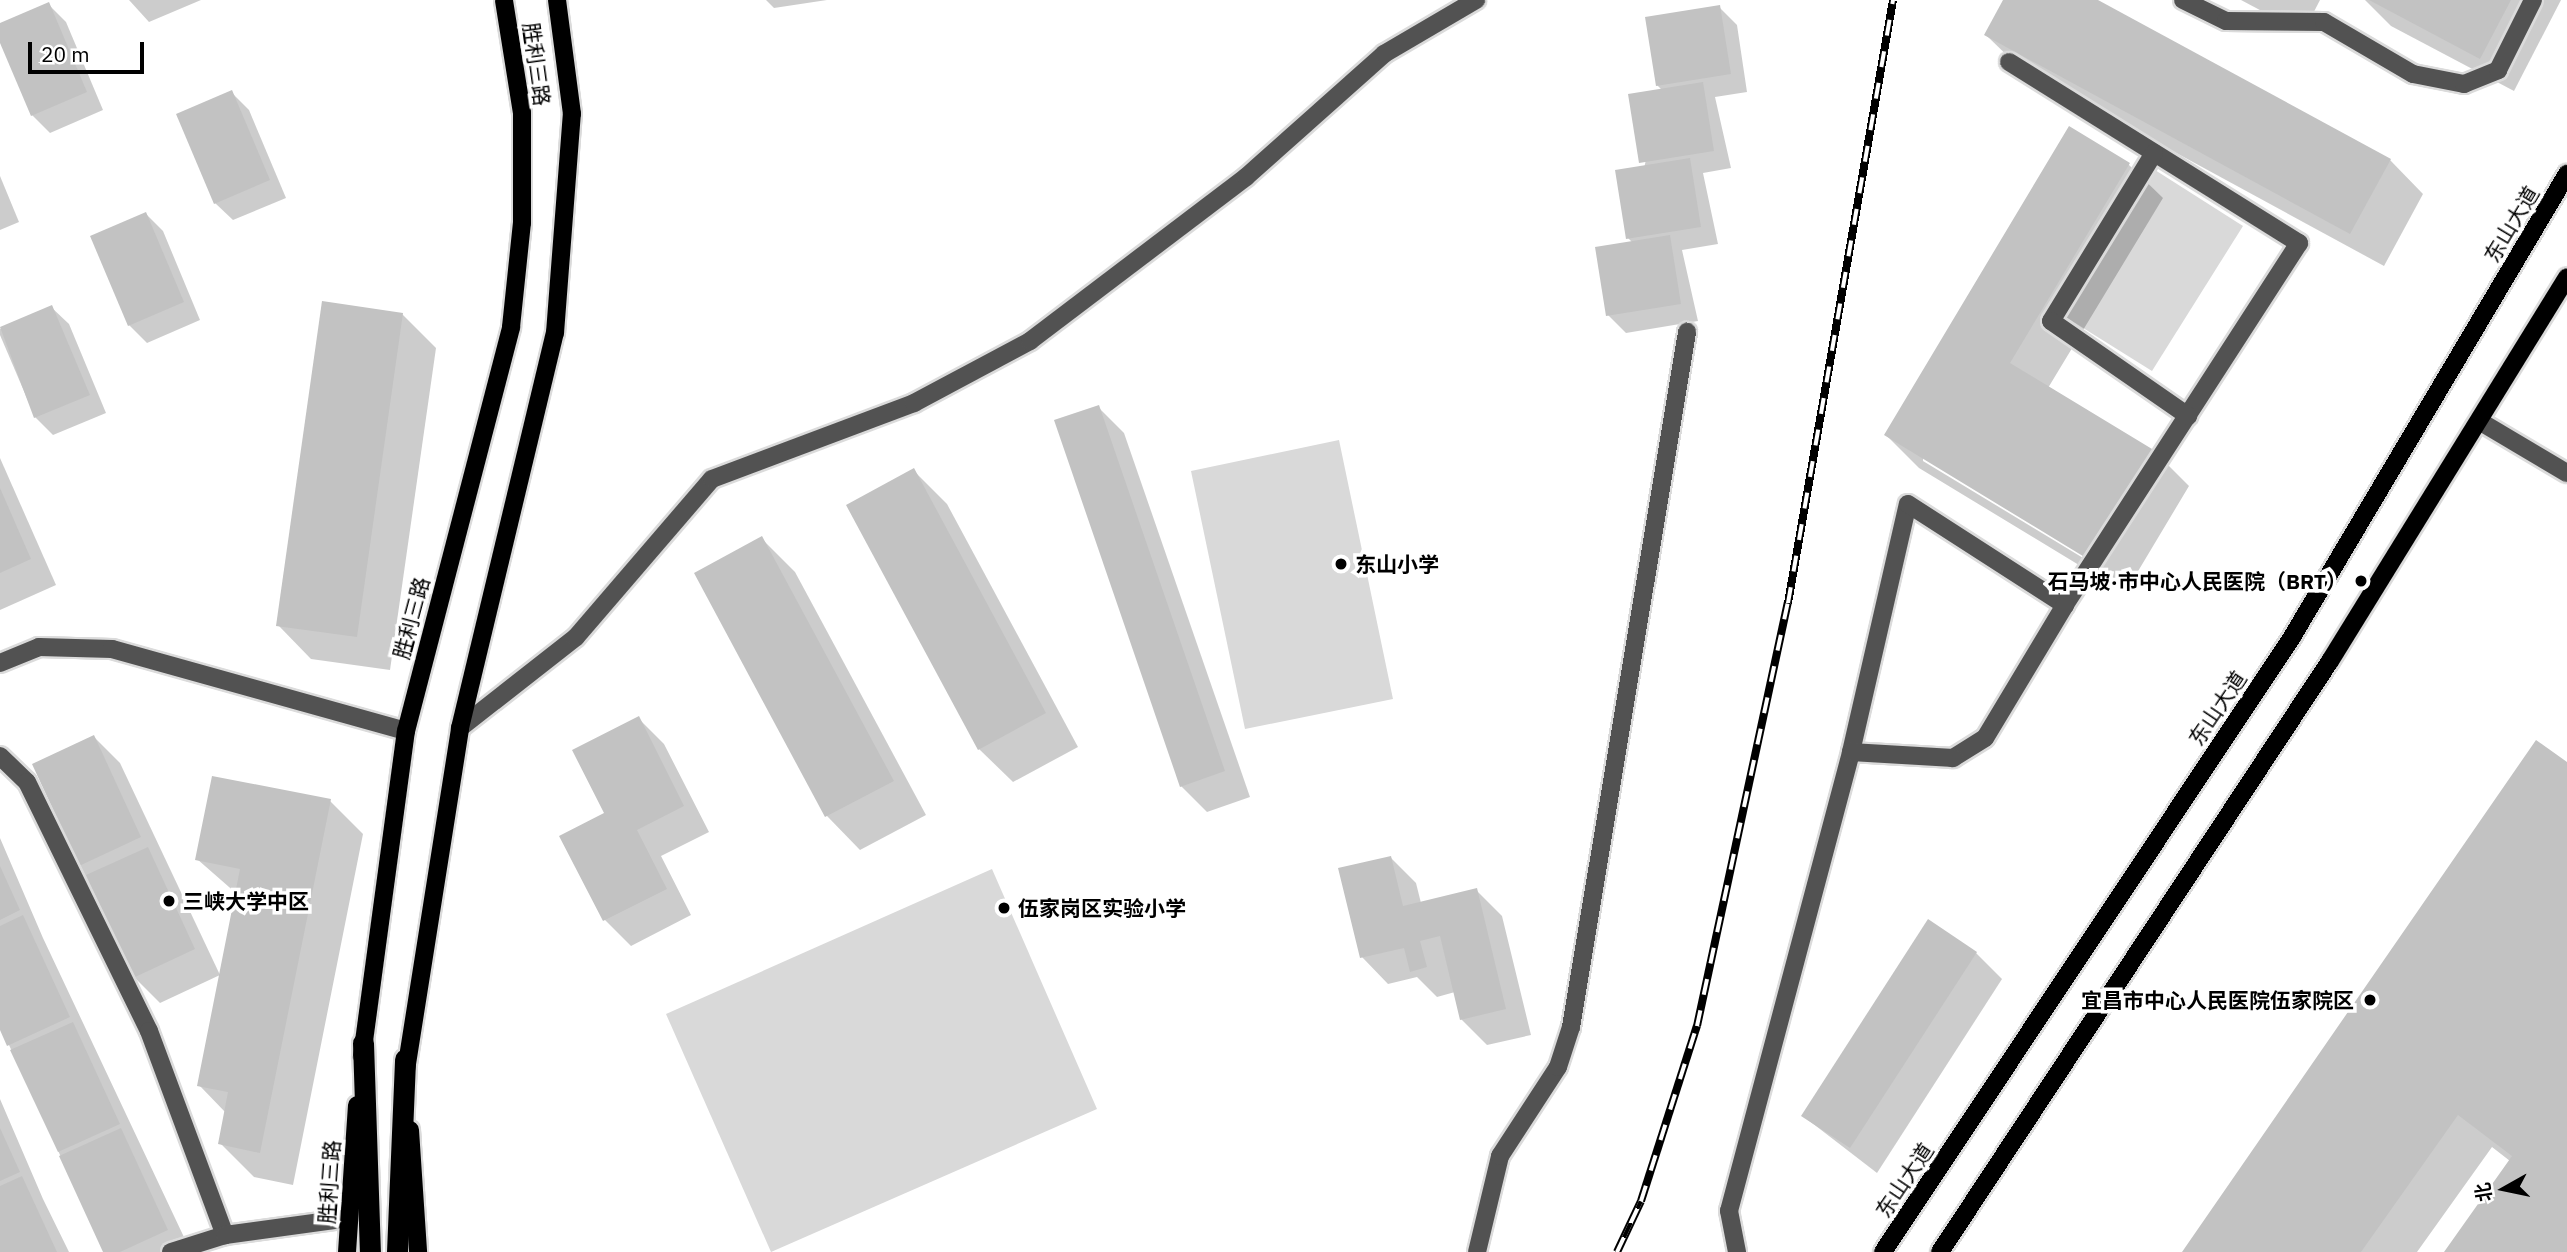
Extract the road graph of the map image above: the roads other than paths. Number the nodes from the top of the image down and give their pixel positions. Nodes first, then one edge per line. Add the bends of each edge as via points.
1 (505, 0) edge
2 (557, 0) edge
3 (1476, 0) edge
4 (2183, 0) edge
5 (2533, 0) edge
6 (2009, 62) dead end
7 (2154, 153) junction
8 (2567, 174) edge
9 (2567, 277) edge
10 (1688, 332) dead end
11 (2188, 416) junction
12 (2482, 422) junction
13 (2567, 473) edge
14 (2065, 605) junction
15 (0, 663) edge
16 (460, 728) junction
17 (405, 731) junction
18 (1852, 752) junction
19 (0, 756) edge
20 (363, 1043) junction
21 (405, 1059) joint
22 (349, 1218) junction
23 (225, 1235) junction
24 (170, 1252) edge
25 (347, 1252) edge
26 (370, 1252) edge
27 (404, 1252) edge
28 (1477, 1252) edge
29 (1737, 1252) edge
30 (1883, 1252) edge
31 (1940, 1252) edge

1 - 17 main road, 胜利三路 via 522,113 522,223 510,327
2 - 16 main road, 胜利三路 via 572,114 555,333
3 - 16 street via 1384,54 1246,177 1030,341 914,403 712,479 576,637
4 - 5 street via 2226,21 2324,22 2413,74 2464,84 2498,70
6 - 7 street
7 - 11 street via 2051,321
7 - 11 street via 2299,243
8 - 30 main road, 东山大道 via 2292,637
9 - 12 main road
10 - 28 street via 1571,1027 1558,1067 1500,1156
11 - 14 street
12 - 13 street
12 - 31 main road
14 - 18 street via 1984,738 1953,758
14 - 18 street via 1908,504
15 - 17 street via 39,646 112,649
16 - 21 main road, 胜利三路
17 - 20 main road, 胜利三路
18 - 29 street via 1729,1212
19 - 23 street via 27,782 149,1031
20 - 22 main road, 胜利三路
20 - 26 highway
21 - 27 highway
22 - 23 street
22 - 25 main road, 胜利三路
23 - 24 street

